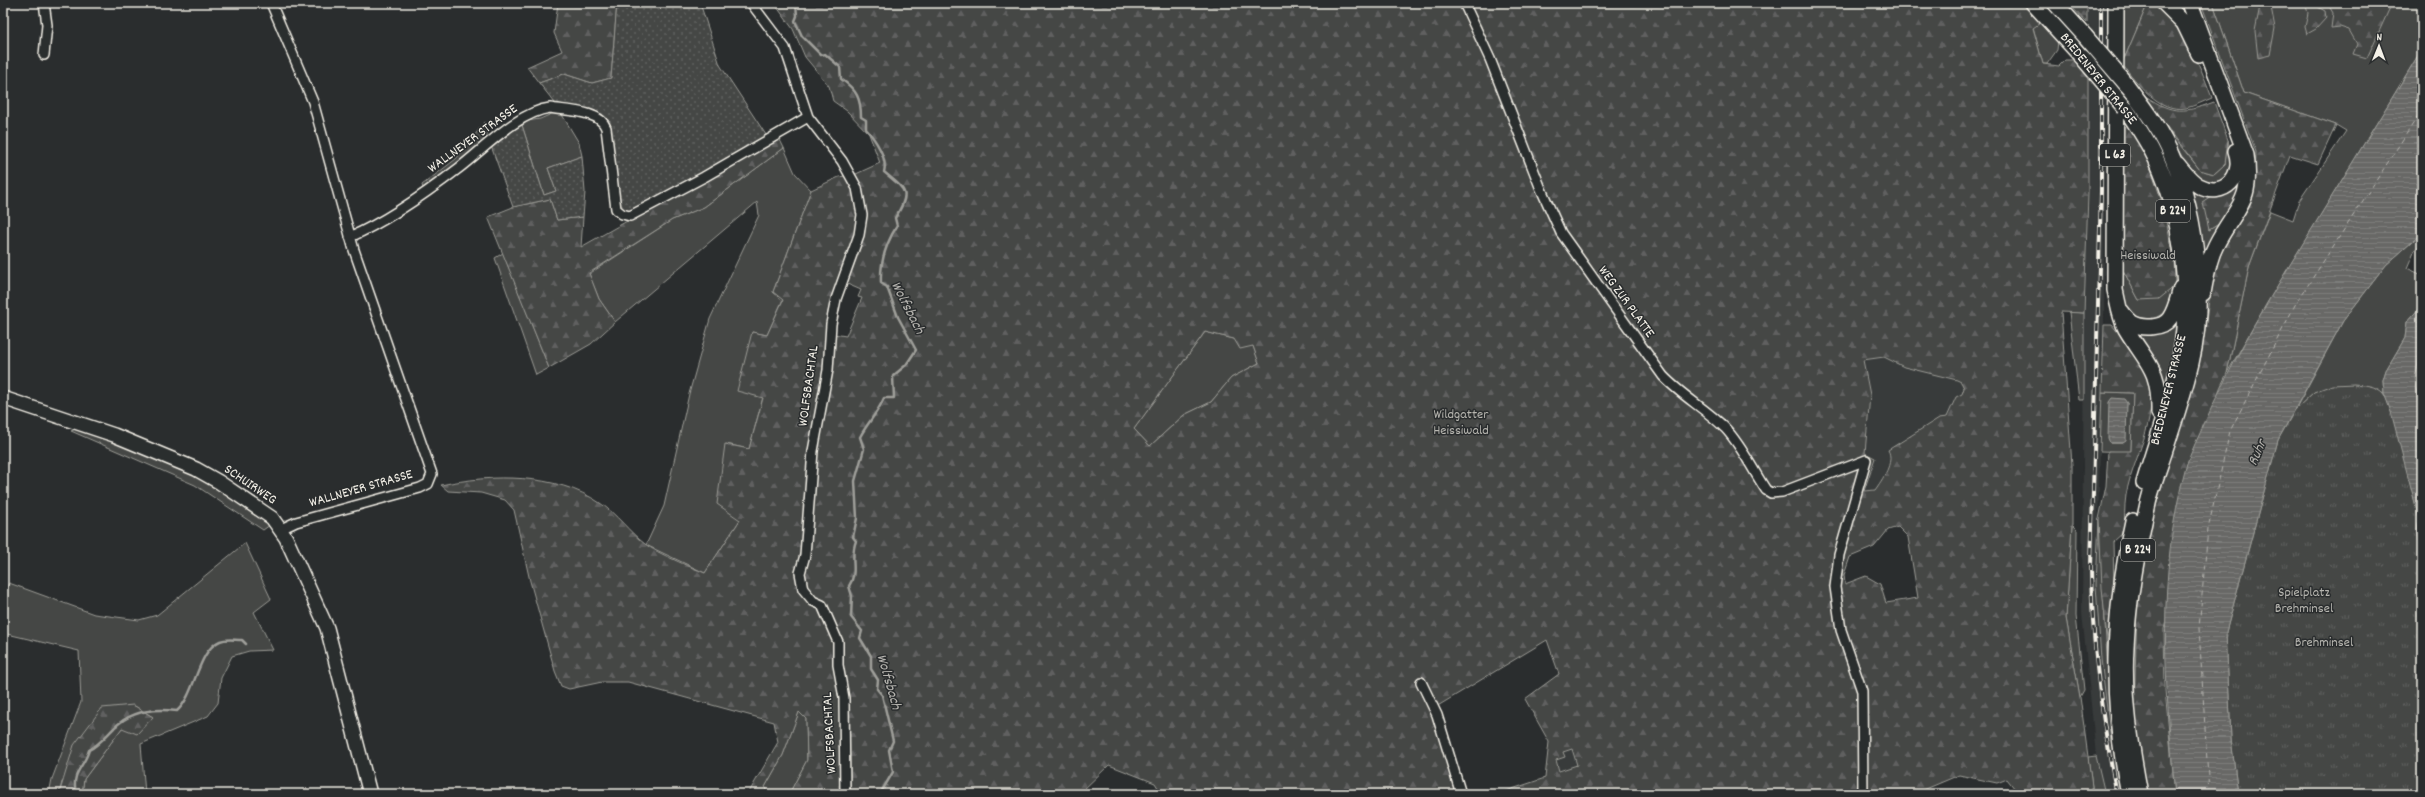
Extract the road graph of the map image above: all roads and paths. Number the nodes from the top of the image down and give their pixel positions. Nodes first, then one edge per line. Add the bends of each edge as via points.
1 (44, 3) edge
2 (271, 3) edge
3 (751, 3) edge
4 (1464, 3) edge
5 (2034, 3) edge
6 (2055, 3) edge
7 (2116, 3) edge
8 (2164, 3) edge
9 (2190, 3) edge
10 (44, 55) dead end
11 (808, 117) junction
12 (2173, 160) junction
13 (350, 237) junction
14 (2184, 276) junction
15 (2118, 307) junction
16 (2198, 313) junction
17 (3, 398) edge
18 (2158, 434) junction
19 (281, 529) junction
20 (1421, 682) dead end
21 (370, 794) edge
22 (845, 794) edge
23 (1461, 794) edge
24 (1863, 794) edge
25 (2129, 794) edge
26 (2140, 794) edge

1 - 10 street via 47,25
2 - 13 street, WALLNEYER STRASSE via 312,102
3 - 11 street, WOLFSBACHTAL via 765,19 787,53
4 - 24 street, WEG ZUR PLATTE via 1490,59 1529,161 1561,233 1663,376 1674,388 1724,427 1740,446 1762,485 1771,493 1782,492 1866,460 1837,569 1835,587 1838,618 1862,691
5 - 14 main road, BREDENEYER STRASSE / B 224, bridge via 2125,108 2151,150 2173,209
6 - 12 main road, BREDENEYER STRASSE / B 224, bridge via 2126,84 2153,120
7 - 15 main road, L 63 via 2115,275
8 - 12 main road via 2184,23 2195,43 2237,154 2238,170 2228,185 2212,189 2192,181
9 - 16 main road via 2246,155 2248,172 2248,189 2242,205 2215,246
11 - 13 street, WALLNEYER STRASSE via 630,216 616,209 606,128 602,120 550,108 542,109 521,119 457,170 421,194
11 - 22 street, WOLFSBACHTAL via 842,161 858,188 862,215 859,236 836,299 831,324 828,370 813,451 805,555 800,573 803,588 813,601 822,606 838,642 838,665 844,698
12 - 16 main road, BREDENEYER STRASSE / B 224 via 2187,207 2193,242
13 - 19 street, WALLNEYER STRASSE via 430,465 431,478 428,484 420,488 296,522
14 - 15 main road via 2176,308 2169,320 2157,326 2143,327 2131,322
14 - 18 main road, BREDENEYER STRASSE / B 224 via 2186,308 2182,347
15 - 18 main road, L 63 via 2126,328 2155,374 2159,395
16 - 26 main road, BREDENEYER STRASSE / B 224 via 2197,335 2178,412 2147,505 2130,601 2126,648 2127,699 2131,747
17 - 19 main road, SCHUIRWEG via 114,435 196,469 261,510
18 - 25 main road, BREDENEYER STRASSE / B 224 via 2126,552 2115,646 2120,749
19 - 21 main road, SCHUIRWEG via 327,628
20 - 23 street via 1437,715

